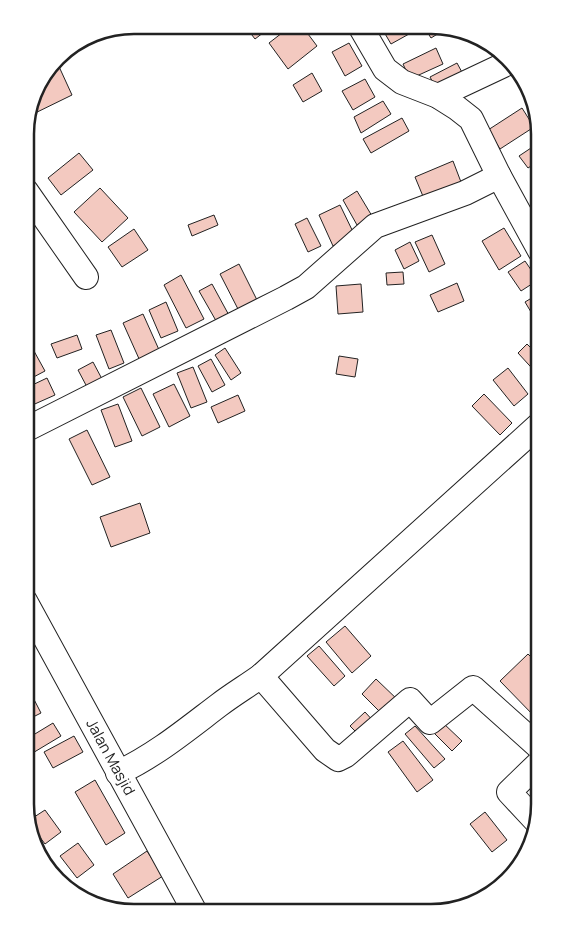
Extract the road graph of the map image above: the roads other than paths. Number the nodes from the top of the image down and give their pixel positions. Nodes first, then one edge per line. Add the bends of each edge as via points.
1 (365, 34) edge
2 (504, 65) edge
3 (438, 96) junction
4 (493, 179) junction
5 (34, 202) edge
6 (531, 237) edge
7 (86, 277) dead end
8 (34, 426) edge
9 (531, 432) edge
10 (34, 626) edge
11 (261, 676) junction
12 (531, 740) edge
13 (531, 771) edge
14 (118, 773) junction
15 (530, 815) edge
16 (191, 904) edge

1 - 3 street via 386,69 402,82
2 - 3 street
3 - 4 street via 471,119
4 - 6 street
4 - 8 street via 465,193 375,226 306,287
5 - 7 street
9 - 11 street
10 - 14 street, Jalan Masjid
11 - 12 street via 325,750 338,758 346,755 410,700 430,722 474,688
11 - 14 street via 173,741
13 - 15 street via 509,792
14 - 16 street, Jalan Masjid

